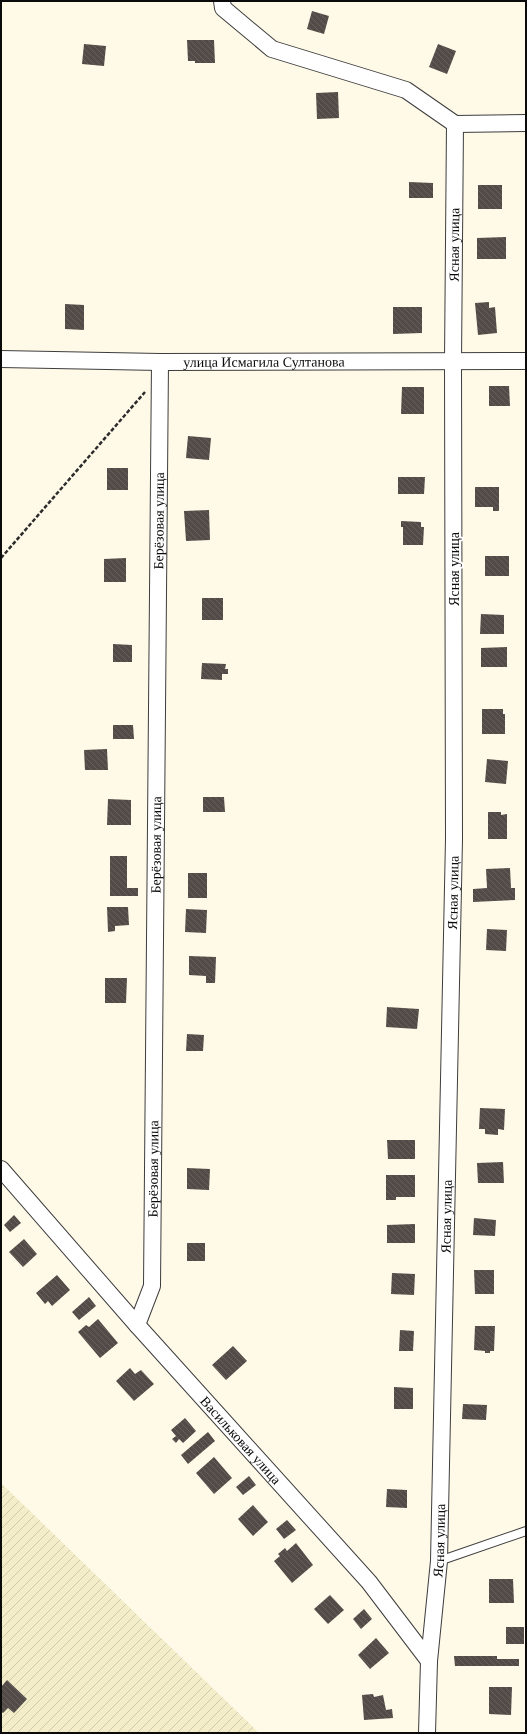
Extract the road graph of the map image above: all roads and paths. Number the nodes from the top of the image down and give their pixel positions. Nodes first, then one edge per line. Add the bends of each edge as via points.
1 (222, 1) edge
2 (526, 122) edge
3 (455, 124) junction
4 (1, 358) edge
5 (453, 361) junction
6 (526, 361) edge
7 (160, 362) junction
8 (147, 388) dead end
9 (1, 558) edge
10 (1, 1169) edge
11 (137, 1325) junction
12 (526, 1531) edge
13 (439, 1561) junction
14 (430, 1661) junction
15 (427, 1733) edge

1 - 3 street via 223,8 272,49 406,90
2 - 3 street
3 - 5 street, Ясная улица
4 - 7 street, улица Исмагила Султанова
5 - 6 street, улица Исмагила Султанова
5 - 7 street, улица Исмагила Султанова
5 - 13 street, Ясная улица via 454,839
7 - 11 street, Берёзовая улица via 152,1286
8 - 9 path
10 - 11 street, Васильковая улица
11 - 14 street, Васильковая улица via 369,1582
12 - 13 lane
13 - 14 street, Ясная улица
14 - 15 street

